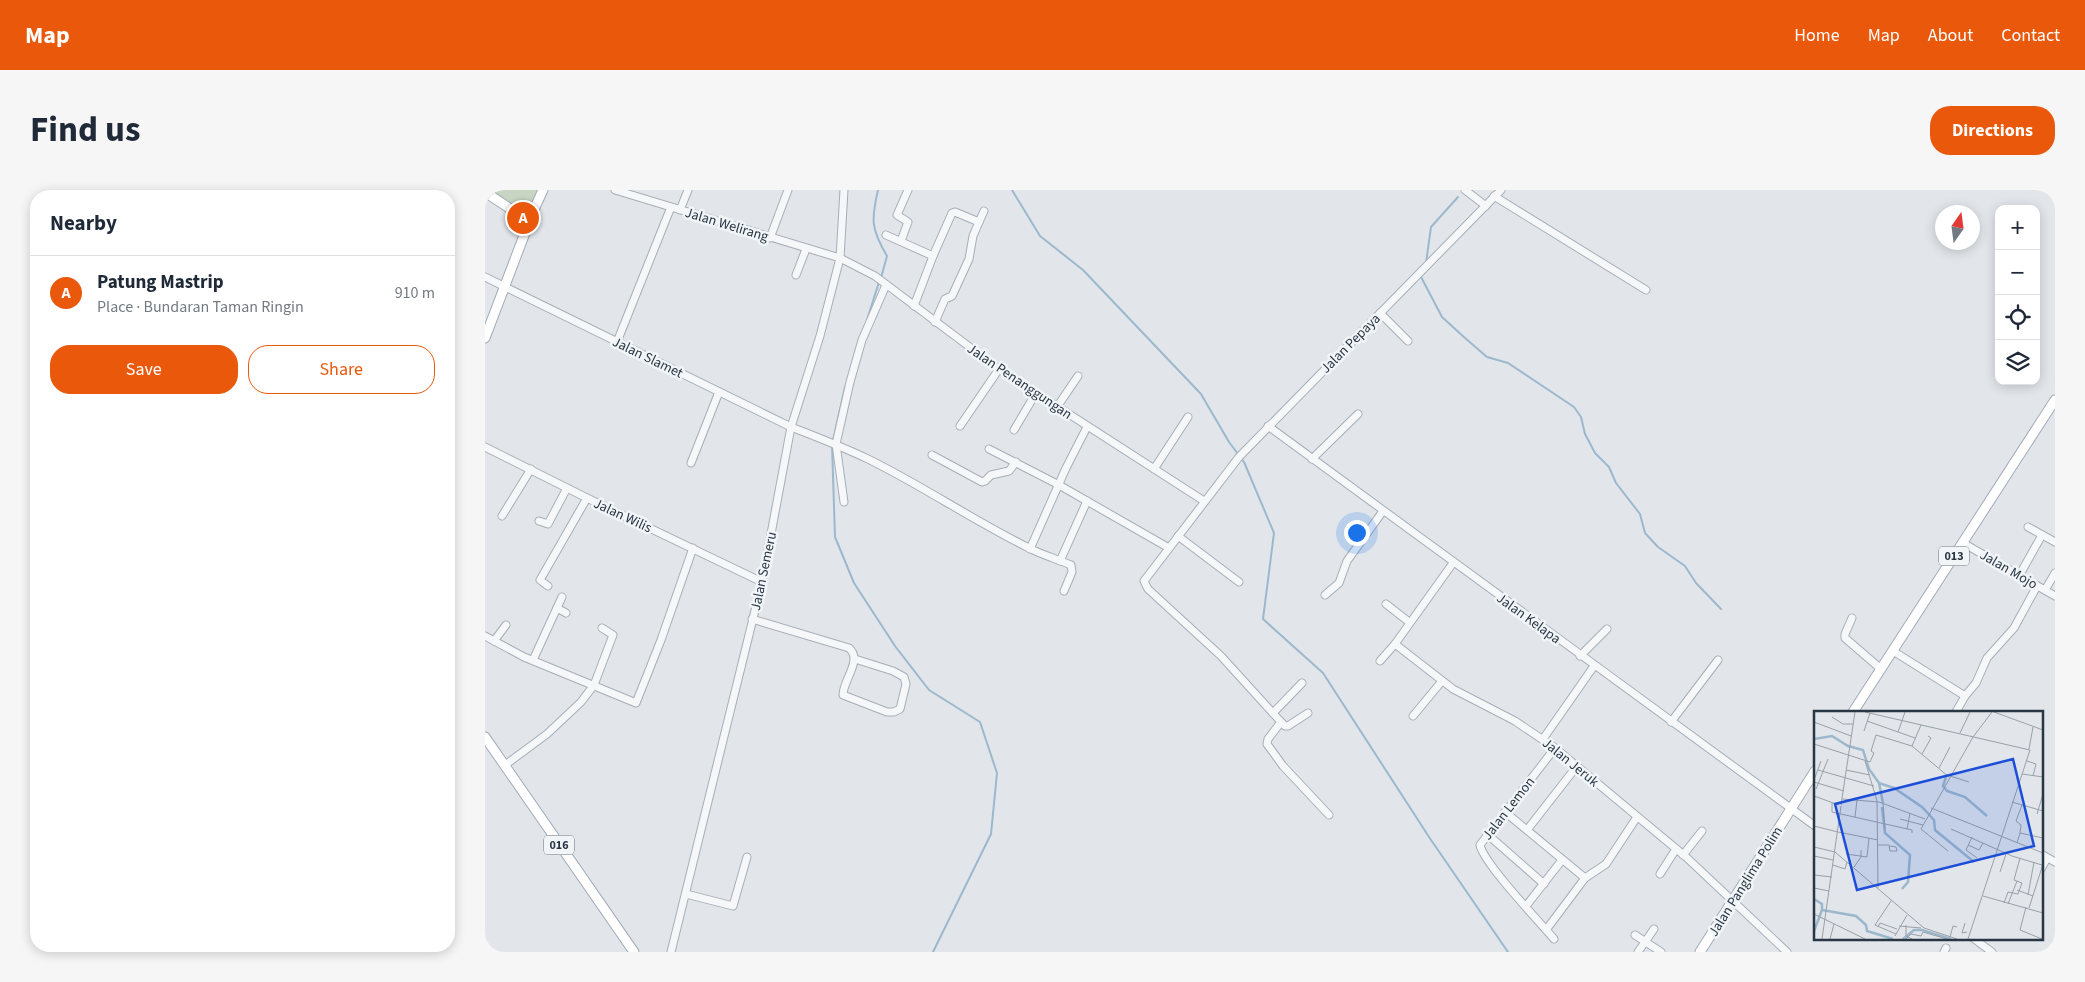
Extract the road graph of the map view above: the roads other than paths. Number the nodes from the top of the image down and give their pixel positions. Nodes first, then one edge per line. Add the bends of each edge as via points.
1 (543, 190) edge
2 (615, 190) edge
3 (687, 190) edge
4 (788, 190) edge
5 (844, 190) edge
6 (907, 190) edge
7 (1465, 190) edge
8 (1501, 190) edge
9 (485, 192) edge
10 (1495, 196) junction
11 (1486, 206) junction
12 (671, 207) junction
13 (680, 210) junction
14 (983, 211) dead end
15 (515, 212) junction
16 (532, 214) junction
17 (979, 222) junction
18 (528, 225) junction
19 (886, 234) dead end
20 (770, 238) junction
21 (901, 242) junction
22 (806, 249) junction
23 (933, 256) junction
24 (840, 258) junction
25 (796, 275) dead end
26 (485, 277) edge
27 (885, 284) junction
28 (506, 288) junction
29 (1646, 290) dead end
30 (914, 306) junction
31 (1380, 313) junction
32 (935, 322) junction
33 (485, 338) edge
34 (1408, 341) dead end
35 (617, 342) junction
36 (999, 369) junction
37 (1077, 376) dead end
38 (719, 392) junction
39 (1036, 393) junction
40 (2055, 400) edge
41 (1057, 407) junction
42 (1358, 414) dead end
43 (1188, 417) dead end
44 (960, 426) dead end
45 (1269, 426) junction
46 (791, 427) junction
47 (1087, 427) junction
48 (1013, 430) dead end
49 (836, 444) junction
50 (485, 447) edge
51 (989, 448) dead end
52 (932, 456) dead end
53 (1312, 459) junction
54 (1016, 462) junction
55 (691, 463) dead end
56 (531, 469) junction
57 (1154, 469) junction
58 (1059, 485) junction
59 (567, 488) junction
60 (587, 498) junction
61 (1087, 501) junction
62 (1204, 501) junction
63 (844, 502) dead end
64 (1383, 511) junction
65 (502, 516) dead end
66 (539, 521) dead end
67 (2028, 527) dead end
68 (2042, 535) junction
69 (1178, 536) junction
70 (2055, 542) edge
71 (1963, 543) junction
72 (693, 548) junction
73 (1169, 548) junction
74 (1030, 549) junction
75 (1060, 561) junction
76 (1453, 563) junction
77 (2055, 573) edge
78 (2019, 576) junction
79 (762, 582) junction
80 (1239, 582) dead end
81 (549, 586) dead end
82 (2037, 586) junction
83 (2045, 590) junction
84 (1064, 591) dead end
85 (1325, 595) dead end
86 (2055, 596) edge
87 (563, 597) dead end
88 (1386, 604) dead end
89 (557, 608) junction
90 (566, 612) dead end
91 (1852, 618) dead end
92 (752, 619) junction
93 (1409, 622) junction
94 (506, 625) dead end
95 (601, 628) dead end
96 (1607, 629) dead end
97 (485, 636) edge
98 (494, 641) junction
99 (1395, 644) junction
100 (1893, 651) junction
101 (1581, 656) junction
102 (855, 659) junction
103 (533, 660) junction
104 (1718, 660) dead end
105 (1380, 661) dead end
106 (1594, 666) junction
107 (1881, 669) junction
108 (1442, 681) junction
109 (1302, 683) dead end
110 (594, 685) junction
111 (1965, 696) junction
112 (1854, 711) edge
113 (1957, 711) edge
114 (1273, 713) junction
115 (1308, 713) dead end
116 (1413, 716) dead end
117 (1281, 722) junction
118 (1671, 722) junction
119 (485, 737) edge
120 (1543, 739) junction
121 (1555, 748) junction
122 (505, 765) junction
123 (1577, 766) junction
124 (1814, 773) edge
125 (1790, 809) junction
126 (1505, 812) junction
127 (1329, 815) dead end
128 (1637, 817) junction
129 (1814, 825) edge
130 (1527, 830) junction
131 (1702, 831) dead end
132 (1487, 834) junction
133 (1676, 849) junction
134 (1683, 855) junction
135 (2044, 856) edge
136 (747, 857) dead end
137 (1562, 860) junction
138 (2055, 862) edge
139 (1660, 874) dead end
140 (1585, 878) junction
141 (1545, 884) junction
142 (686, 894) junction
143 (1733, 900) junction
144 (1526, 906) junction
145 (1655, 929) dead end
146 (1546, 930) junction
147 (1635, 934) dead end
148 (1553, 939) dead end
149 (1976, 940) edge
150 (1645, 941) junction
151 (2055, 948) edge
152 (634, 952) edge
153 (671, 952) edge
154 (1637, 952) edge
155 (1661, 952) edge
156 (1699, 952) edge
157 (1787, 952) edge
158 (1993, 952) edge
159 (2053, 952) edge

1 - 16 main road
2 - 12 street, Jalan Welirang
3 - 13 street
4 - 20 street
5 - 24 street, Jalan Semeru
6 - 21 street via 897,215 908,222
7 - 11 street
8 - 10 street, Jalan Pepaya
9 - 15 main road
10 - 11 street, Jalan Pepaya
10 - 29 street
11 - 31 street, Jalan Pepaya
12 - 13 street, Jalan Welirang
12 - 35 street
13 - 20 street, Jalan Welirang
14 - 17 street
15 - 16 main road via 525,208
15 - 18 main road via 517,225
16 - 18 main road
17 - 23 street via 952,213
17 - 32 street via 964,272 952,296 945,299
18 - 28 main road
19 - 21 street
20 - 22 street, Jalan Welirang
21 - 23 street
22 - 24 street, Jalan Welirang
22 - 25 street
23 - 30 street
24 - 27 street, Jalan Penanggungan
24 - 46 street, Jalan Semeru via 820,336
26 - 28 street, Jalan Slamet
27 - 30 street, Jalan Penanggungan
27 - 49 street via 862,340
28 - 33 main road
28 - 35 street, Jalan Slamet
30 - 32 street, Jalan Penanggungan
31 - 34 street
31 - 45 street, Jalan Pepaya
32 - 36 street, Jalan Penanggungan
35 - 38 street, Jalan Slamet
36 - 39 street, Jalan Penanggungan
36 - 44 street
37 - 41 street
38 - 46 street, Jalan Slamet
38 - 55 street
39 - 41 street, Jalan Penanggungan
39 - 48 street
40 - 71 main road, 013
41 - 47 street, Jalan Penanggungan
42 - 53 street
43 - 57 street
45 - 53 street, Jalan Kelapa
45 - 62 street, Jalan Pepaya
46 - 49 street, Jalan Slamet
46 - 79 street, Jalan Semeru
47 - 57 street, Jalan Penanggungan
47 - 58 street
49 - 63 street
49 - 74 street, Jalan Slamet
50 - 56 street, Jalan Wilis
51 - 54 street
52 - 54 street via 982,482 991,475 1009,471
53 - 64 street, Jalan Kelapa
54 - 58 street
56 - 59 street, Jalan Wilis
56 - 65 street
57 - 62 street, Jalan Penanggungan
58 - 61 street
58 - 74 street
59 - 60 street, Jalan Wilis
59 - 66 street via 548,524
60 - 72 street, Jalan Wilis
60 - 81 street via 540,580
61 - 73 street
61 - 75 street
62 - 69 street, Jalan Pepaya
64 - 76 street, Jalan Kelapa
64 - 85 street via 1347,561 1339,583
67 - 68 street
68 - 70 street
68 - 78 street
69 - 73 street, Jalan Pepaya
69 - 80 street
71 - 78 street, Jalan Mojo
71 - 100 main road, 013
72 - 79 street, Jalan Wilis
72 - 110 street via 637,702
73 - 114 street, Jalan Pepaya via 1145,579 1145,586 1207,642
74 - 75 street, Jalan Slamet
75 - 84 street via 1073,568
76 - 93 street
76 - 101 street, Jalan Kelapa
77 - 83 street
78 - 82 street, Jalan Mojo
79 - 92 street, Jalan Semeru
82 - 83 street, Jalan Mojo
82 - 111 street via 2019,622 1991,650 1976,683
83 - 86 street, Jalan Mojo
87 - 89 street
88 - 93 street
89 - 90 street
89 - 103 street
91 - 107 street via 1845,638
92 - 102 street via 849,648
92 - 142 street, Jalan Semeru
93 - 99 street
94 - 98 street
95 - 110 street via 613,635
96 - 101 street
97 - 98 street
98 - 103 street
99 - 105 street
99 - 108 street, Jalan Jeruk
100 - 107 main road, 013
100 - 111 street
101 - 106 street, Jalan Kelapa
102 - 102 street via 843,694 887,712 900,709 904,677
103 - 110 street
104 - 118 street
106 - 118 street, Jalan Kelapa
106 - 120 street
107 - 112 main road, 013
108 - 116 street
108 - 120 street, Jalan Jeruk
109 - 114 street
110 - 122 street via 559,724
111 - 113 street
114 - 117 street
115 - 117 street via 1289,726
117 - 127 street via 1268,740 1268,746
118 - 125 street, Jalan Kelapa
119 - 122 main road, 016
120 - 121 street, Jalan Jeruk
121 - 123 street, Jalan Jeruk
121 - 126 street, Jalan Lemon
122 - 152 main road, 016
123 - 128 street, Jalan Jeruk
123 - 130 street
124 - 125 main road, Jalan Panglima Polim
125 - 129 street, Jalan Kelapa
125 - 143 main road, Jalan Panglima Polim
126 - 130 street
126 - 132 street, Jalan Lemon
128 - 133 street, Jalan Jeruk
128 - 140 street via 1606,864
130 - 137 street
131 - 134 street
132 - 141 street
132 - 144 street, Jalan Lemon via 1480,849
133 - 134 street, Jalan Jeruk
133 - 139 street
134 - 143 street, Jalan Jeruk
135 - 138 street
136 - 142 street via 733,906
137 - 140 street
137 - 141 street
140 - 146 street
141 - 144 street
142 - 153 street, Jalan Semeru
143 - 156 main road, Jalan Panglima Polim
143 - 157 street, Jalan Jeruk
144 - 146 street, Jalan Lemon
145 - 150 street
146 - 148 street, Jalan Lemon
147 - 150 street
149 - 158 street
150 - 154 street
150 - 155 street
151 - 159 street

